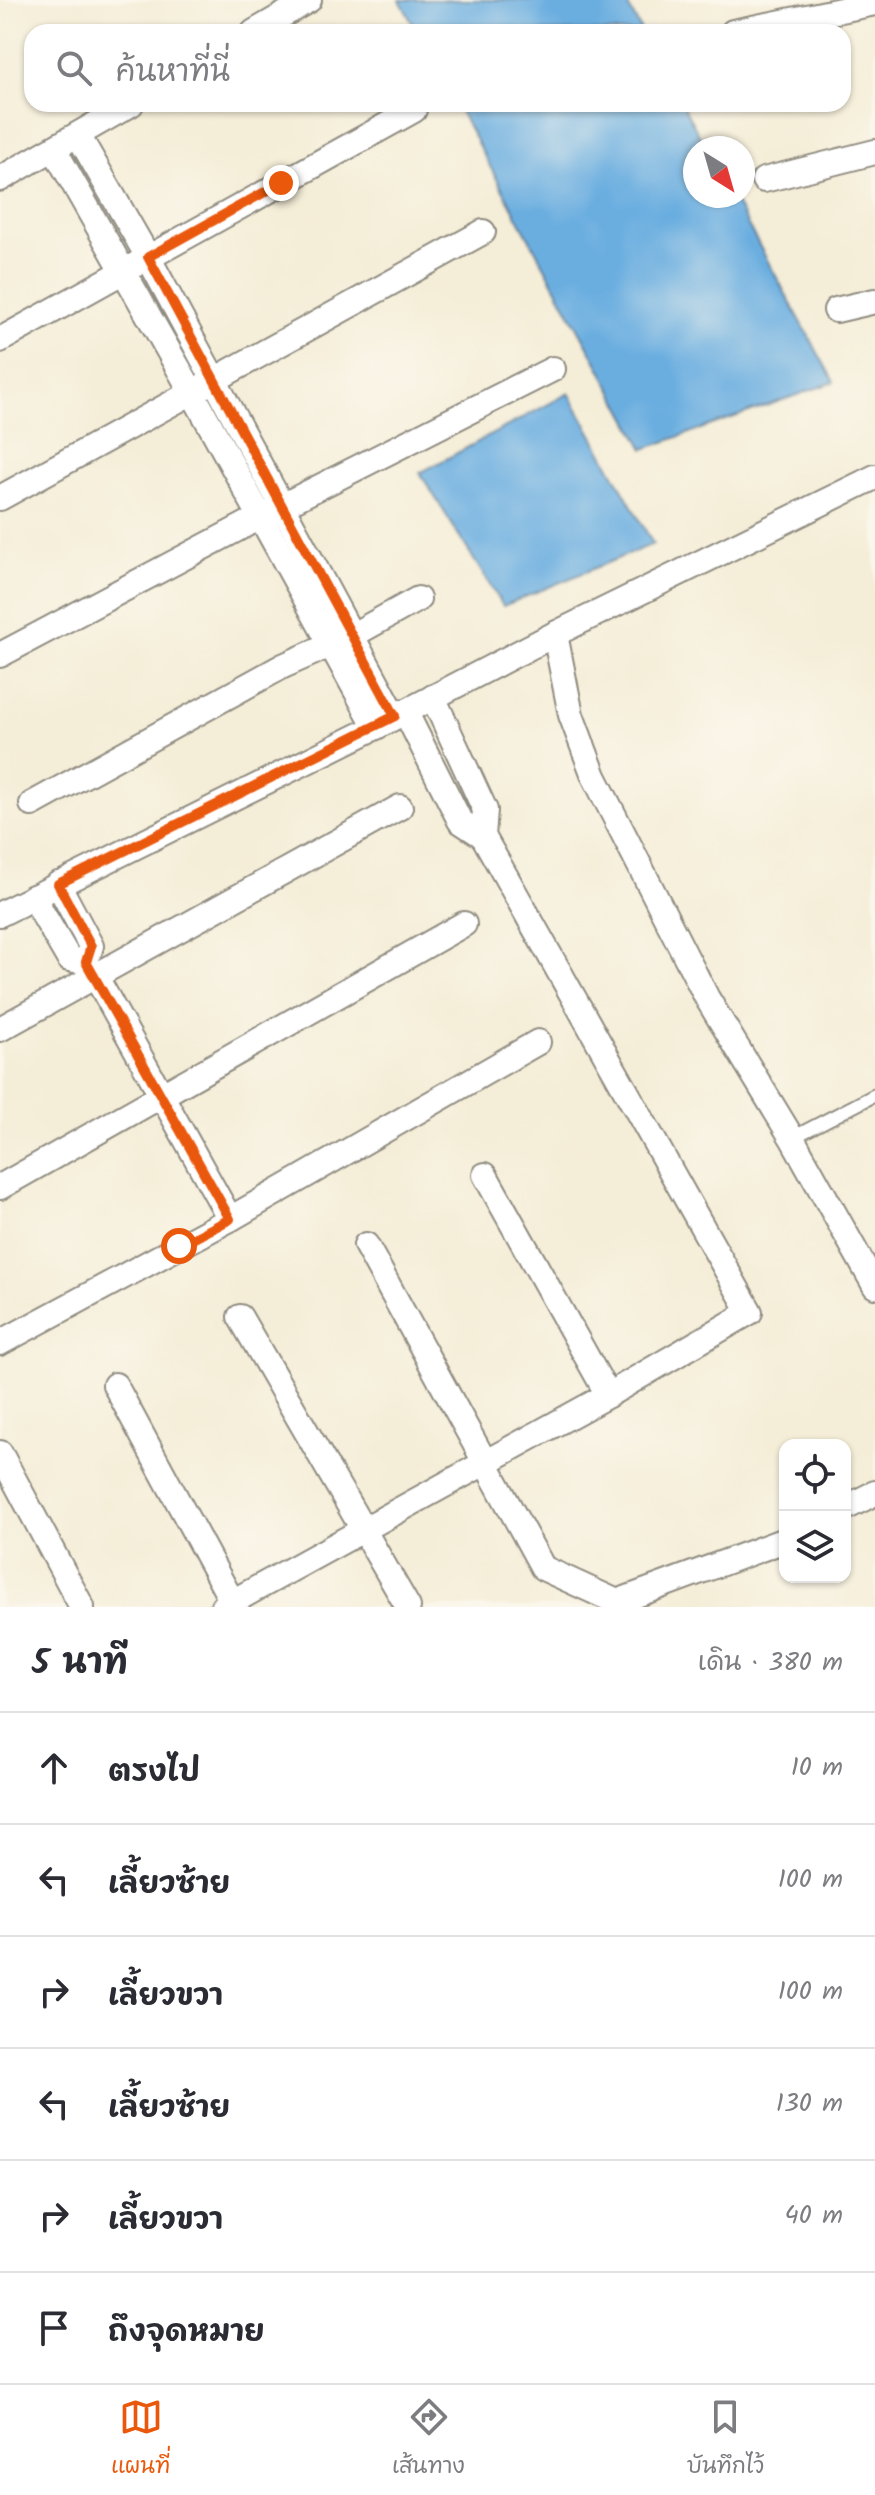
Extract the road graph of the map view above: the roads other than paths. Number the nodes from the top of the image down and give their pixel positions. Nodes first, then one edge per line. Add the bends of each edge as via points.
1 (309, 0) edge
2 (875, 3) edge
3 (268, 24) edge
4 (772, 24) edge
5 (117, 112) edge
6 (410, 112) edge
7 (78, 135) junction
8 (54, 149) junction
9 (875, 152) edge
10 (0, 179) edge
11 (764, 180) dead end
12 (483, 232) dead end
13 (148, 257) junction
14 (123, 271) junction
15 (875, 301) edge
16 (836, 310) dead end
17 (0, 340) edge
18 (553, 369) dead end
19 (215, 381) junction
20 (193, 394) junction
21 (875, 477) edge
22 (0, 498) edge
23 (283, 506) junction
24 (260, 517) junction
25 (418, 599) dead end
26 (555, 634) junction
27 (353, 635) junction
28 (330, 645) junction
29 (0, 655) edge
30 (433, 697) junction
31 (392, 718) junction
32 (32, 804) dead end
33 (400, 807) dead end
34 (483, 836) junction
35 (58, 884) junction
36 (33, 897) junction
37 (0, 914) edge
38 (464, 924) dead end
39 (91, 969) junction
40 (0, 1029) edge
41 (538, 1042) dead end
42 (875, 1095) edge
43 (162, 1096) junction
44 (792, 1138) junction
45 (485, 1175) dead end
46 (0, 1187) edge
47 (230, 1219) junction
48 (366, 1245) dead end
49 (875, 1286) edge
50 (240, 1317) dead end
51 (0, 1343) edge
52 (115, 1385) dead end
53 (608, 1395) junction
54 (0, 1453) edge
55 (485, 1463) junction
56 (9, 1493) edge
57 (875, 1493) edge
58 (851, 1505) edge
59 (364, 1529) junction
60 (779, 1542) edge
61 (230, 1605) edge
62 (82, 1607) edge
63 (408, 1607) edge

1 - 3 street
2 - 4 street
5 - 7 street
6 - 13 street
7 - 8 street
7 - 13 street
8 - 10 street
8 - 14 street
9 - 11 street
12 - 19 street
13 - 14 street
13 - 19 street
14 - 17 street
14 - 20 street
15 - 16 street
18 - 23 street
19 - 20 street
19 - 23 street
20 - 22 street
20 - 24 street
21 - 26 street
23 - 24 street
23 - 27 street
24 - 28 street
24 - 29 street
25 - 27 street
26 - 30 street
26 - 44 street via 571,715 594,776 707,998
27 - 28 street
27 - 31 street
28 - 31 street
28 - 32 street
30 - 31 street
30 - 34 street via 485,810
31 - 34 street via 460,821
31 - 35 street
33 - 39 street
34 - 53 street via 750,1312
35 - 36 street
35 - 39 street via 91,946
36 - 37 street
36 - 39 street via 69,959
38 - 43 street
39 - 40 street
39 - 43 street
41 - 47 street
42 - 44 lane
43 - 46 street
43 - 47 street
44 - 49 street
45 - 53 street
47 - 51 street
48 - 55 street
50 - 59 street
52 - 61 street
53 - 55 street
54 - 56 street
55 - 59 street
55 - 60 street via 543,1568 617,1602
56 - 62 street
57 - 58 street
59 - 61 street
59 - 63 street

